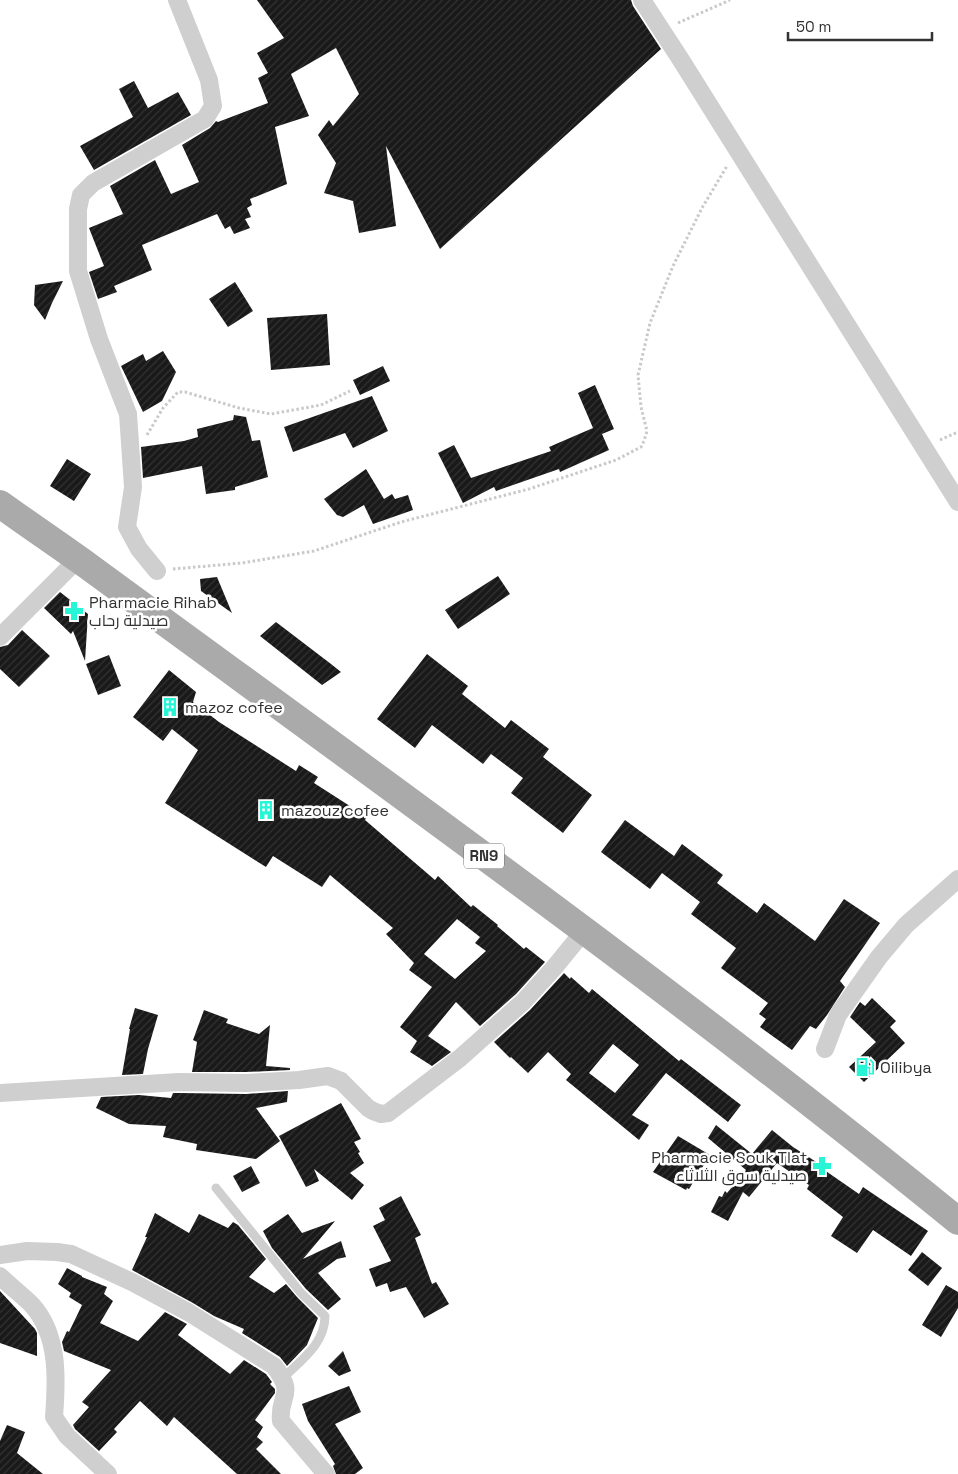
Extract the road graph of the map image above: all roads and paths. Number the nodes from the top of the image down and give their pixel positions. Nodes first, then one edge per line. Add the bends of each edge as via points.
1 (177, 0) edge
2 (642, 0) edge
3 (730, 0) edge
4 (662, 30) junction
5 (738, 150) junction
6 (350, 391) dead end
7 (130, 439) junction
8 (958, 502) edge
9 (0, 504) edge
10 (78, 559) junction
11 (156, 571) joint
12 (0, 637) edge
13 (958, 879) edge
14 (584, 931) junction
15 (825, 1049) dead end
16 (0, 1092) edge
17 (216, 1188) dead end
18 (958, 1221) edge
19 (0, 1255) edge
20 (0, 1276) edge
21 (283, 1378) junction
22 (108, 1474) edge
23 (326, 1474) edge

1 - 7 street via 209,80 212,106 205,119 93,183 81,195 78,209 78,271 99,339 128,414
2 - 4 street
3 - 4 path
4 - 5 street
5 - 8 street
5 - 11 path via 702,208 673,266 650,323 638,375 647,431 641,447 616,460 537,486 401,522 314,551 242,563
6 - 7 path via 321,405 271,414 178,392 163,408 148,434
7 - 11 street via 133,487 127,527
9 - 10 main road, RN9
10 - 12 street
10 - 14 main road, RN9
13 - 15 street via 906,925 879,957 838,1015
14 - 16 street via 522,1002 460,1058 388,1113 381,1114 368,1108 342,1081 328,1076 263,1082 179,1082
14 - 18 main road, RN9 via 860,1141
17 - 21 lane via 301,1293 325,1316 323,1334 318,1342
19 - 21 street via 27,1251 71,1254 188,1312 274,1366
20 - 22 street via 33,1306 46,1325 54,1349 54,1417 67,1436
21 - 23 street via 286,1386 280,1421

